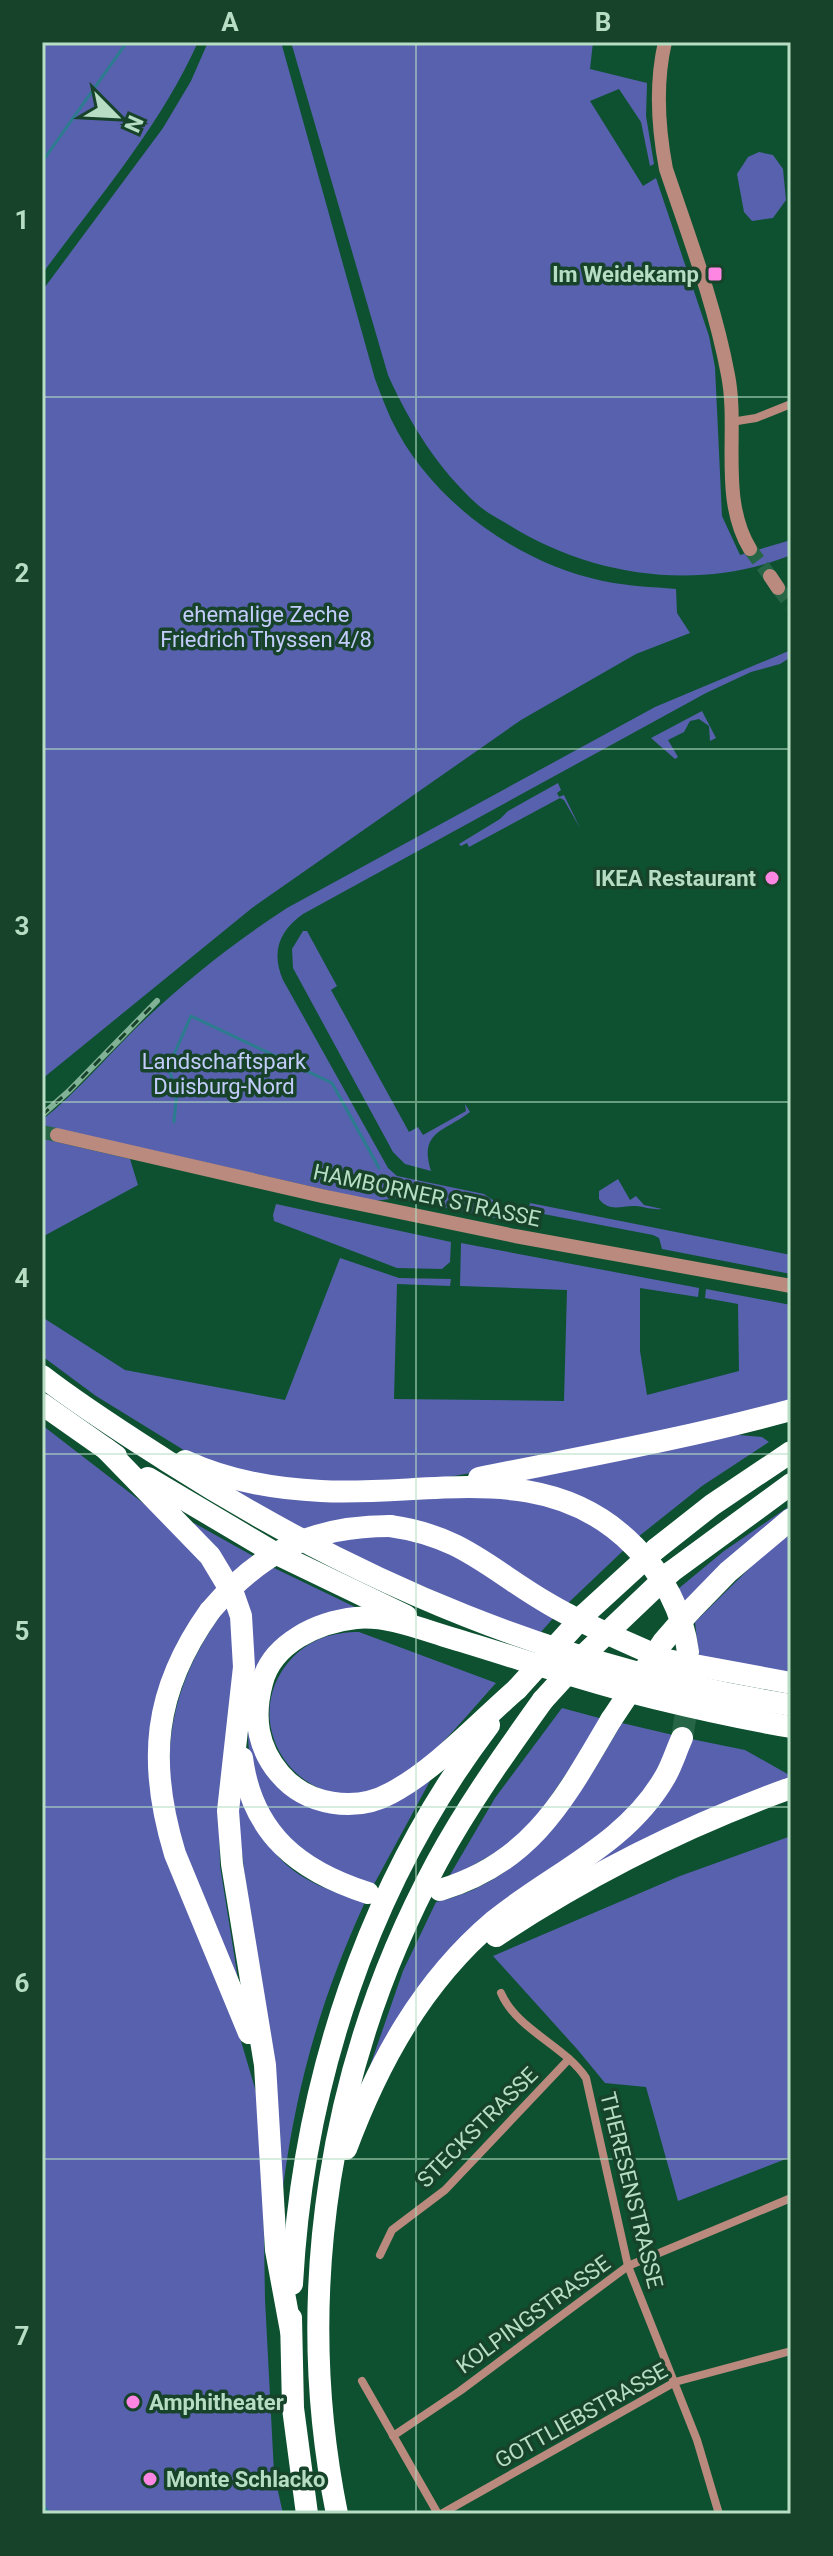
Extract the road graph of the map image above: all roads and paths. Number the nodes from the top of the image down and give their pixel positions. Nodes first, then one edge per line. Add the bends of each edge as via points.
1 (665, 42) edge
2 (791, 404) edge
3 (731, 422) junction
4 (750, 549) tunnel mouth
5 (57, 1135) tunnel mouth
6 (791, 1286) edge
7 (42, 1376) edge
8 (42, 1404) edge
9 (791, 1410) edge
10 (113, 1440) junction
11 (791, 1452) edge
12 (791, 1484) edge
13 (438, 1487) junction
14 (791, 1519) edge
15 (502, 1642) junction
16 (688, 1652) dead end
17 (666, 1660) junction
18 (791, 1683) edge
19 (517, 1689) junction
20 (657, 1699) junction
21 (791, 1705) edge
22 (238, 1725) junction
23 (791, 1727) edge
24 (682, 1738) tunnel mouth
25 (791, 1740) edge
26 (791, 1788) edge
27 (440, 1890) dead end
28 (368, 1893) dead end
29 (433, 1987) junction
30 (501, 1993) dead end
31 (569, 2059) junction
32 (269, 2100) junction
33 (791, 2198) edge
34 (327, 2200) junction
35 (380, 2255) dead end
36 (628, 2266) junction
37 (291, 2331) junction
38 (791, 2351) edge
39 (362, 2381) dead end
40 (675, 2382) junction
41 (393, 2436) junction
42 (307, 2514) edge
43 (337, 2514) edge
44 (439, 2514) edge
45 (719, 2514) edge

1 - 3 street via 658,92 661,144 719,331
2 - 3 street
3 - 4 street via 736,519
5 - 6 street, HAMBORNER STRASSE via 515,1236
7 - 10 highway
8 - 10 highway
9 - 13 highway
10 - 13 highway via 256,1483 320,1491
10 - 15 highway
10 - 22 highway via 210,1556 234,1596 244,1641
11 - 19 highway, bridge via 656,1549 586,1613
12 - 34 highway, bridge via 671,1572 586,1653 543,1700 481,1788 436,1863 374,2004 346,2093
13 - 16 highway via 531,1491 600,1517 651,1562 671,1596
14 - 27 highway, bridge via 728,1572 663,1642 530,1840 490,1871
15 - 17 highway
15 - 19 highway via 358,1618 302,1633 264,1676 257,1703 258,1731 281,1776 309,1796 348,1805 368,1802 389,1795 425,1770
15 - 20 highway via 601,1685
15 - 21 highway
17 - 18 highway
17 - 32 highway, bridge via 548,1604 445,1539 390,1526 357,1526 294,1543 248,1572 210,1611 168,1692 158,1776 175,1854 250,2036
19 - 37 highway via 430,1814 385,1901 350,1986 310,2128 294,2250
20 - 23 highway
20 - 25 highway via 675,1711
22 - 28 highway via 245,1781 270,1831 314,1871
22 - 32 highway via 228,1811 232,1864
24 - 29 highway via 665,1777 611,1839 491,1923
26 - 29 highway via 729,1810 567,1892 481,1946
29 - 34 highway via 385,2055
30 - 31 street, THERESENSTRASSE via 507,2007
31 - 35 street, STECKSTRASSE via 445,2190 392,2230
31 - 36 street, THERESENSTRASSE via 586,2078
32 - 37 highway via 276,2250
33 - 36 street, KOLPINGSTRASSE
34 - 43 highway via 319,2340
36 - 40 street, THERESENSTRASSE
36 - 41 street, KOLPINGSTRASSE
37 - 42 highway via 293,2408
38 - 40 street, GOTTLIEBSTRASSE
39 - 41 street
40 - 44 street, GOTTLIEBSTRASSE
40 - 45 street, THERESENSTRASSE
41 - 44 street

